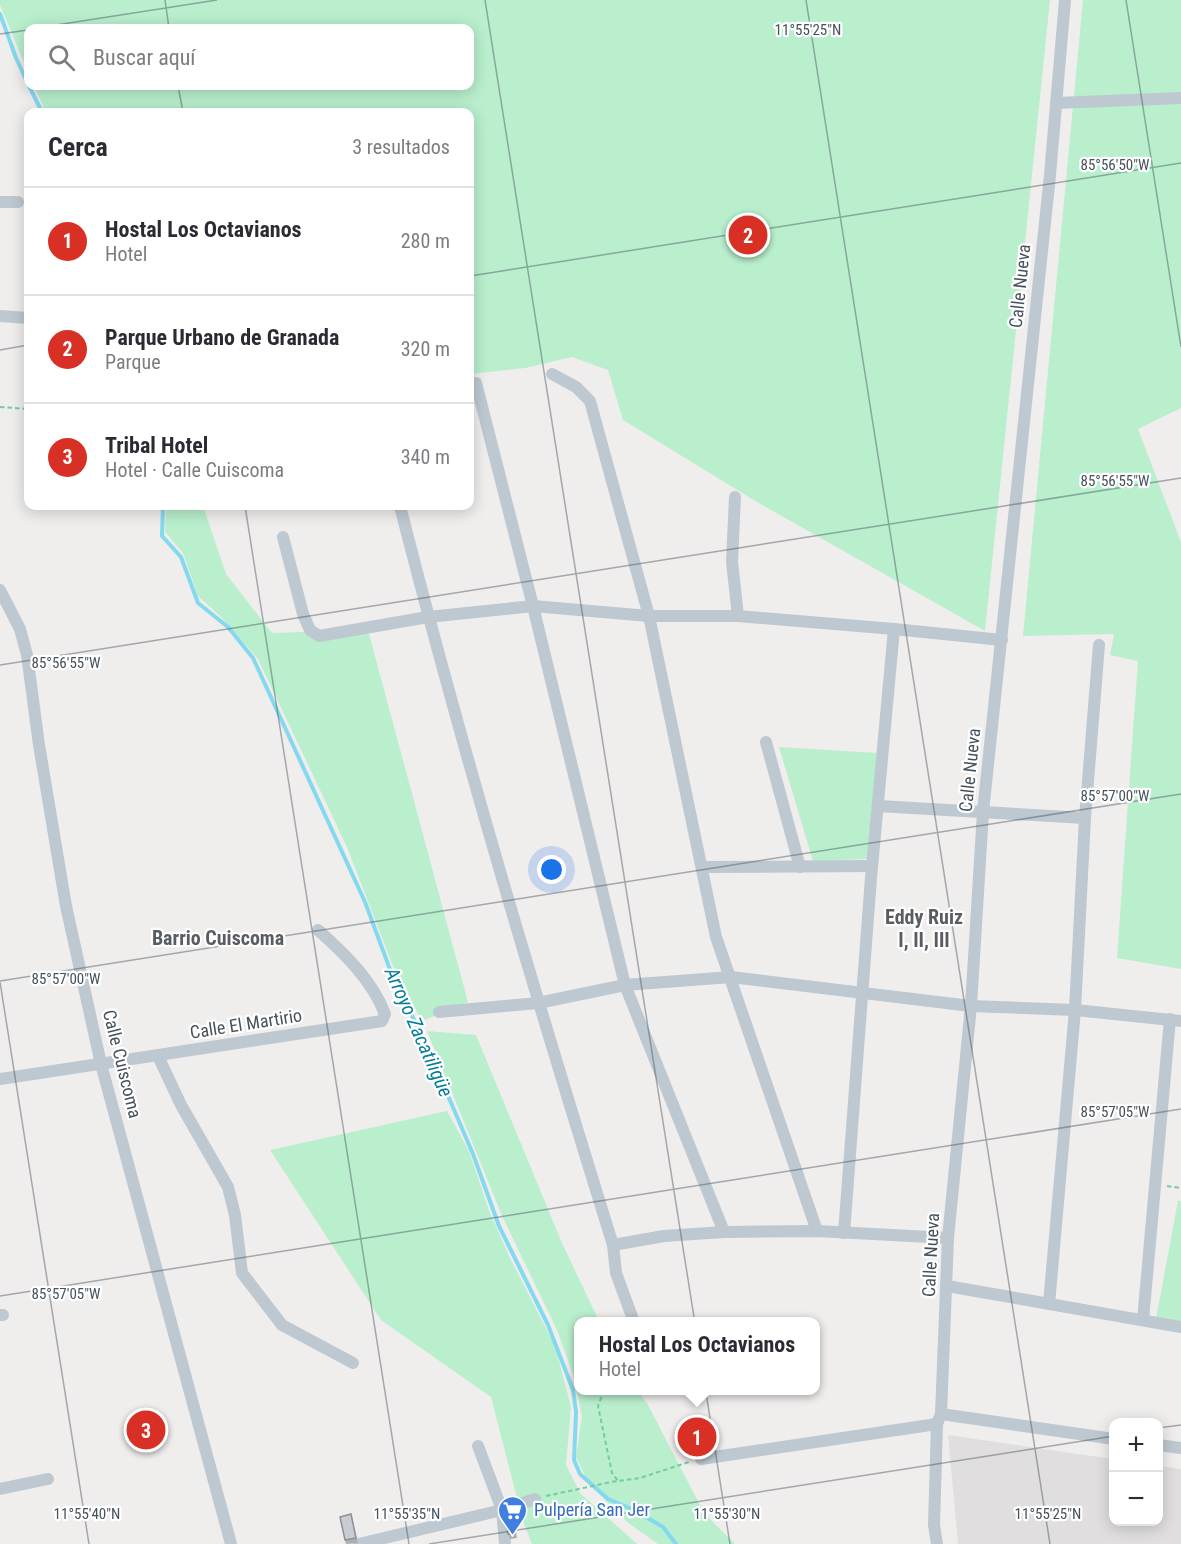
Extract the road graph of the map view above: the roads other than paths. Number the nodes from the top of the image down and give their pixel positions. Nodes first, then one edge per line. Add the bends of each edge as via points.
1 (1065, 0) edge
2 (1181, 98) edge
3 (1056, 103) junction
4 (0, 202) edge
5 (18, 202) dead end
6 (0, 316) edge
7 (24, 318) edge
8 (552, 374) dead end
9 (476, 383) dead end
10 (735, 497) dead end
11 (401, 510) edge
12 (283, 537) dead end
13 (0, 590) edge
14 (533, 606) junction
15 (649, 616) junction
16 (738, 616) junction
17 (428, 617) junction
18 (894, 628) junction
19 (1002, 640) junction
20 (1099, 645) dead end
21 (766, 742) dead end
22 (878, 806) junction
23 (984, 812) junction
24 (1085, 818) junction
25 (872, 866) junction
26 (702, 867) junction
27 (800, 867) junction
28 (318, 930) dead end
29 (731, 977) junction
30 (625, 985) junction
31 (862, 993) junction
32 (538, 1003) junction
33 (970, 1006) junction
34 (1075, 1010) junction
35 (439, 1012) dead end
36 (1175, 1020) edge
37 (158, 1056) junction
38 (102, 1064) junction
39 (0, 1079) edge
40 (817, 1231) junction
41 (724, 1232) junction
42 (844, 1233) junction
43 (948, 1238) junction
44 (613, 1245) junction
45 (947, 1286) junction
46 (1049, 1304) junction
47 (632, 1317) edge
48 (1143, 1320) junction
49 (1181, 1327) edge
50 (353, 1363) dead end
51 (939, 1419) junction
52 (1109, 1439) edge
53 (478, 1446) dead end
54 (1163, 1446) edge
55 (1181, 1448) edge
56 (701, 1459) road end
57 (48, 1479) dead end
58 (0, 1489) edge
59 (535, 1499) road end
60 (502, 1510) junction
61 (231, 1544) edge
62 (358, 1544) edge
63 (505, 1544) edge
64 (937, 1544) edge

1 - 3 street, Calle Nueva
2 - 3 street
3 - 19 street, Calle Nueva
4 - 5 street
6 - 7 street
8 - 15 street via 576,387 590,401
9 - 14 street
10 - 16 street via 732,561
11 - 17 street
12 - 17 street via 303,614 310,630 319,636
13 - 38 street, Calle Cuiscoma via 20,629 27,655 66,906
14 - 15 street
14 - 17 street
14 - 30 street
15 - 16 street
15 - 26 street
16 - 18 street
17 - 32 street
18 - 19 street
18 - 22 street
19 - 23 street, Calle Nueva
20 - 24 street
21 - 27 street
22 - 23 street
22 - 25 street
23 - 24 street
23 - 33 street, Calle Nueva
24 - 34 street
25 - 27 street
25 - 31 street
26 - 27 street
26 - 29 street via 716,937
28 - 37 street, Calle El Martirio via 347,956 380,999 385,1014 382,1021
29 - 30 street
29 - 31 street
29 - 40 street
30 - 32 street
30 - 41 street
31 - 33 street
31 - 42 street
32 - 35 street
32 - 44 street
33 - 34 street
33 - 43 street, Calle Nueva
34 - 36 street
34 - 46 street
36 - 48 street
37 - 38 street, Calle El Martirio
37 - 50 street via 228,1187 242,1273 282,1325
38 - 39 street, Calle El Martirio
38 - 61 street, Calle Cuiscoma
40 - 41 street
40 - 42 street
41 - 44 street via 664,1236
42 - 43 street
43 - 45 street, Calle Nueva
44 - 47 street via 616,1273
45 - 46 street
45 - 51 street, Calle Nueva
46 - 48 street
48 - 49 street
51 - 52 street
51 - 56 street
51 - 64 street, Calle Nueva via 934,1525
53 - 60 street
54 - 55 street
57 - 58 street
59 - 60 street
60 - 62 street
60 - 63 street

